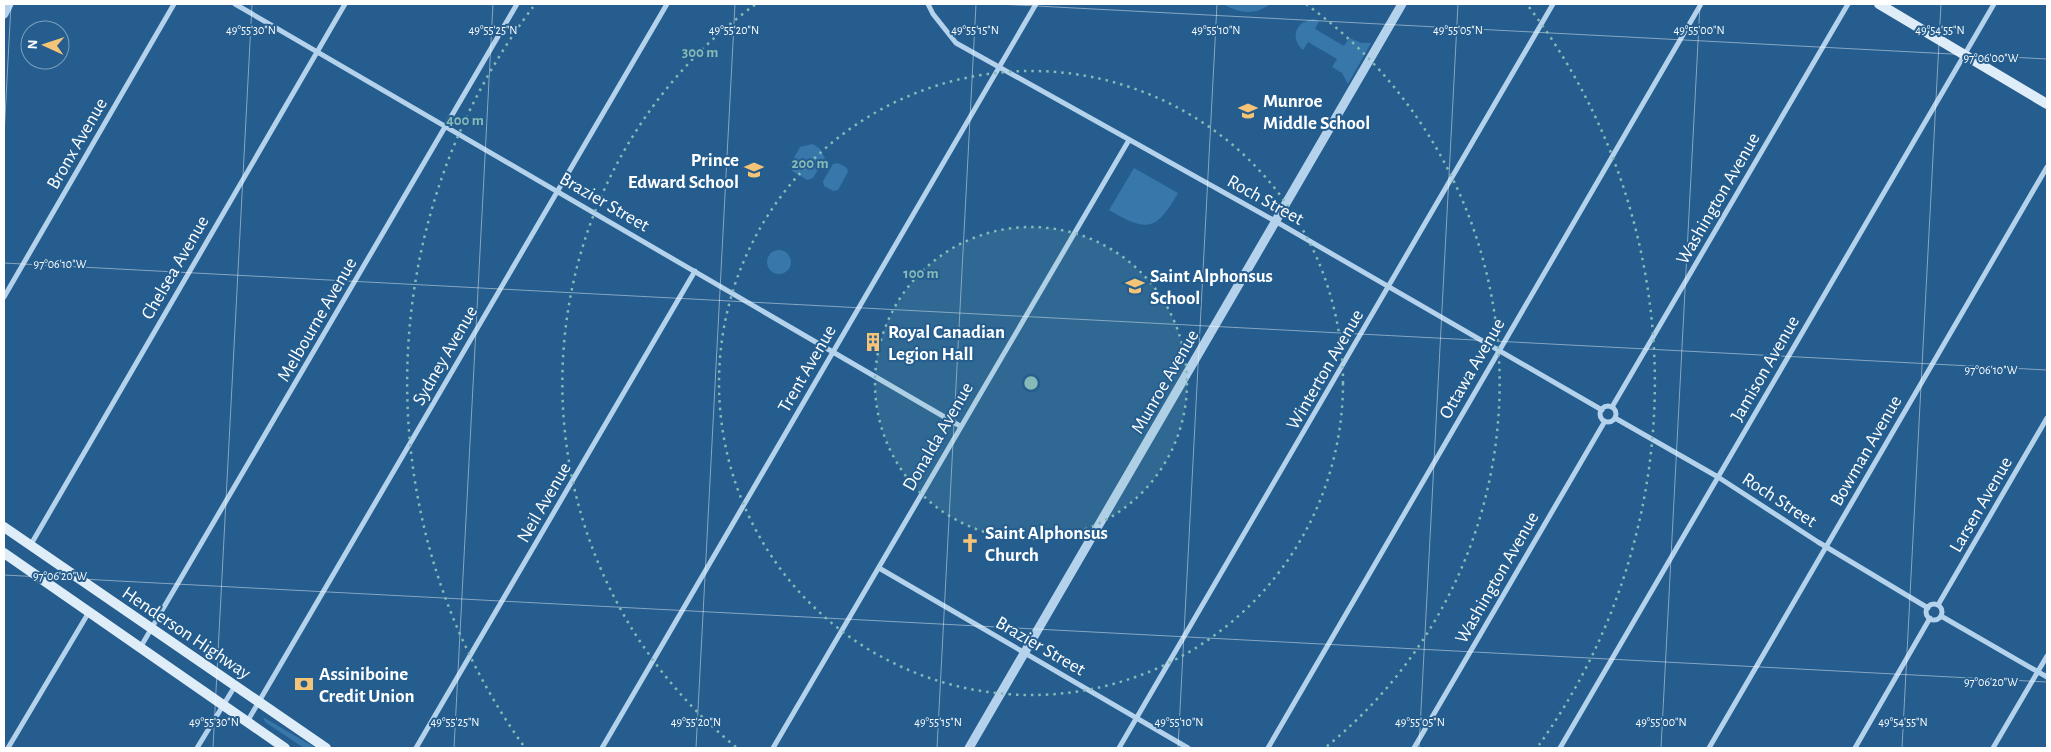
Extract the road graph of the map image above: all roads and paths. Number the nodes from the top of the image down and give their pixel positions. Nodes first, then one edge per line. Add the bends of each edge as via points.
1 (10, 4) edge
2 (174, 4) edge
3 (235, 4) edge
4 (345, 4) edge
5 (518, 4) edge
6 (667, 4) edge
7 (928, 4) edge
8 (1036, 4) edge
9 (1402, 4) edge
10 (1553, 4) edge
11 (1701, 4) edge
12 (1848, 4) edge
13 (1879, 4) edge
14 (1994, 4) edge
15 (4, 14) edge
16 (317, 52) junction
17 (1964, 55) junction
18 (998, 68) junction
19 (2047, 104) edge
20 (446, 127) junction
21 (1129, 140) junction
22 (2047, 167) edge
23 (558, 191) junction
24 (1275, 221) junction
25 (695, 271) junction
26 (1389, 287) junction
27 (4, 297) edge
28 (1499, 350) junction
29 (833, 352) junction
30 (1612, 407) junction
31 (1602, 410) junction
32 (1615, 418) junction
33 (2047, 418) edge
34 (1604, 420) junction
35 (960, 426) junction
36 (1718, 477) junction
37 (4, 526) edge
38 (30, 546) junction
39 (1826, 547) junction
40 (4, 554) edge
41 (879, 568) junction
42 (1938, 605) junction
43 (1928, 608) junction
44 (89, 612) junction
45 (1941, 616) junction
46 (1930, 618) junction
47 (153, 630) junction
48 (140, 648) junction
49 (1024, 653) junction
50 (2047, 656) edge
51 (2038, 672) junction
52 (2047, 677) edge
53 (235, 686) junction
54 (259, 702) junction
55 (223, 706) junction
56 (1138, 717) junction
57 (247, 722) junction
58 (8, 748) edge
59 (197, 748) edge
60 (286, 748) edge
61 (326, 748) edge
62 (416, 748) edge
63 (602, 748) edge
64 (773, 748) edge
65 (969, 748) edge
66 (1119, 748) edge
67 (1188, 748) edge
68 (1268, 748) edge
69 (1414, 748) edge
70 (1560, 748) edge
71 (1709, 748) edge
72 (1855, 748) edge
73 (1993, 748) edge

1 - 15 street
2 - 27 street, Bronx Avenue
3 - 16 street, Brazier Street
4 - 16 street, Chelsea Avenue
5 - 20 street, Melbourne Avenue
6 - 23 street, Sydney Avenue
7 - 18 street, Roch Street via 956,43
8 - 18 street, Trent Avenue
9 - 24 street, Munroe Avenue
10 - 26 street, Winterton Avenue
11 - 28 street, Ottawa Avenue
12 - 30 street, Washington Avenue
13 - 17 main road
14 - 17 street, Jamison Avenue
16 - 20 street, Brazier Street
16 - 38 street, Chelsea Avenue
17 - 19 main road
17 - 36 street, Jamison Avenue
18 - 21 street, Roch Street
18 - 29 street, Trent Avenue
20 - 23 street, Brazier Street
20 - 47 street, Melbourne Avenue
21 - 24 street, Roch Street
21 - 35 street, Donalda Avenue
22 - 39 street, Bowman Avenue
23 - 25 street, Brazier Street
23 - 54 street, Sydney Avenue
24 - 26 street, Roch Street
24 - 49 street, Munroe Avenue
25 - 29 street, Brazier Street
25 - 62 street, Neil Avenue
26 - 28 street, Roch Street
26 - 56 street, Winterton Avenue
28 - 31 street, Roch Street
28 - 68 street, Ottawa Avenue
29 - 35 street, Brazier Street
29 - 63 street, Trent Avenue
30 - 31 street via 1606,406
30 - 32 street via 1616,411
31 - 34 street
32 - 34 street
32 - 36 street, Roch Street
33 - 42 street, Larsen Avenue
34 - 69 street, Washington Avenue
35 - 41 street, Donalda Avenue
36 - 39 street, Roch Street
36 - 70 street, Jamison Avenue
37 - 38 main road, Henderson Highway
38 - 47 main road, Henderson Highway
39 - 43 street, Roch Street
39 - 71 street, Bowman Avenue
40 - 44 main road, Henderson Highway
41 - 49 street, Brazier Street
41 - 64 street, Donalda Avenue
42 - 43 street
42 - 45 street via 1942,609
43 - 46 street
44 - 48 main road, Henderson Highway
44 - 58 street
45 - 46 street
45 - 51 street
46 - 72 street
47 - 48 street, Melbourne Avenue
47 - 53 main road, Henderson Highway
48 - 55 main road, Henderson Highway
49 - 56 street, Brazier Street
49 - 65 street, Munroe Avenue
50 - 51 street
51 - 52 street
51 - 73 street
53 - 54 main road, Henderson Highway
53 - 55 street
54 - 57 street, Sydney Avenue
54 - 61 main road, Henderson Highway
55 - 57 main road, Henderson Highway
55 - 59 street
56 - 66 street, Winterton Avenue
56 - 67 street, Brazier Street
57 - 60 main road, Henderson Highway

